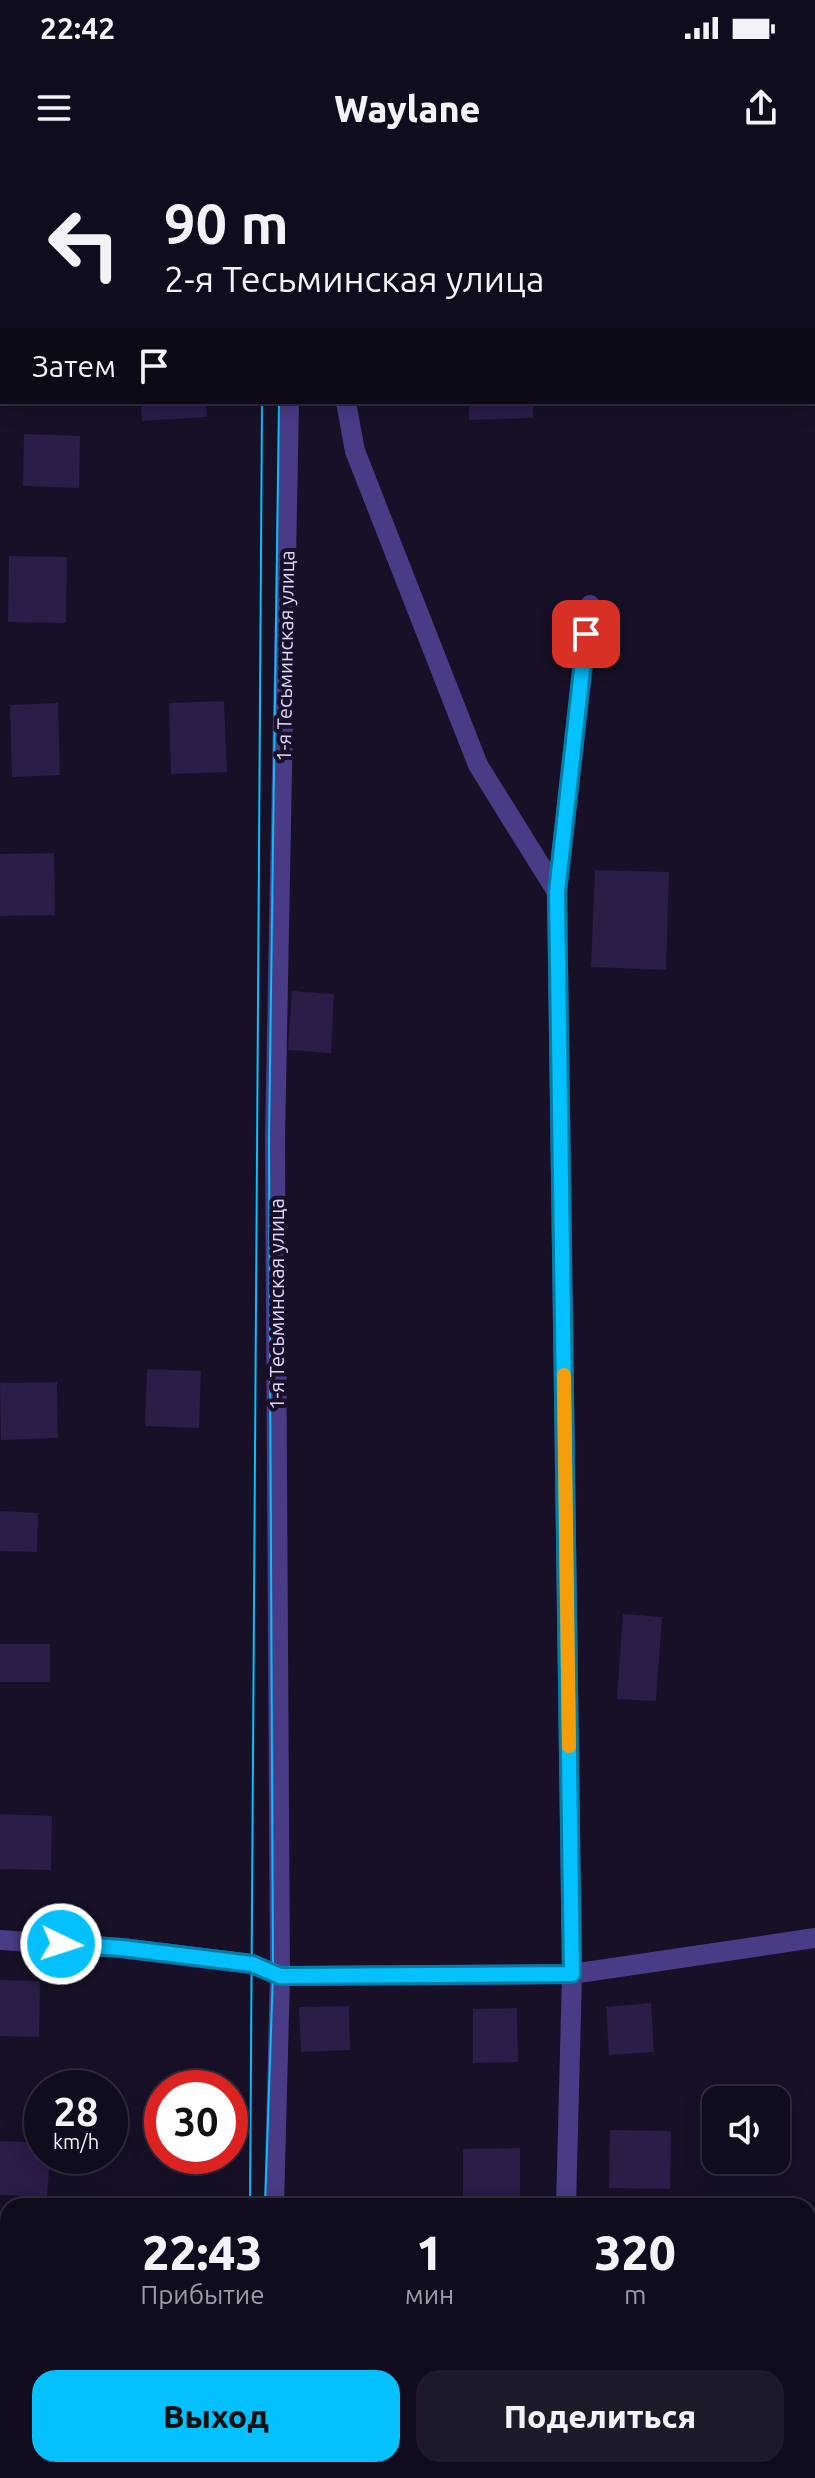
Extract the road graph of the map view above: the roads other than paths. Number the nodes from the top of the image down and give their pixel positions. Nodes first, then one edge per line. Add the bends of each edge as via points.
1 (289, 404) edge
2 (346, 404) edge
3 (590, 605) dead end
4 (557, 892) junction
5 (815, 1938) edge
6 (0, 1940) edge
7 (572, 1974) junction
8 (280, 1976) junction
9 (274, 2198) edge
10 (566, 2198) edge

1 - 8 street, 1-я Тесьминская улица via 275,1140
2 - 4 street via 355,451 478,765
3 - 4 street
4 - 7 street
5 - 7 street
6 - 8 street via 252,1964
7 - 8 street
7 - 10 street
8 - 9 street, 1-я Тесьминская улица

